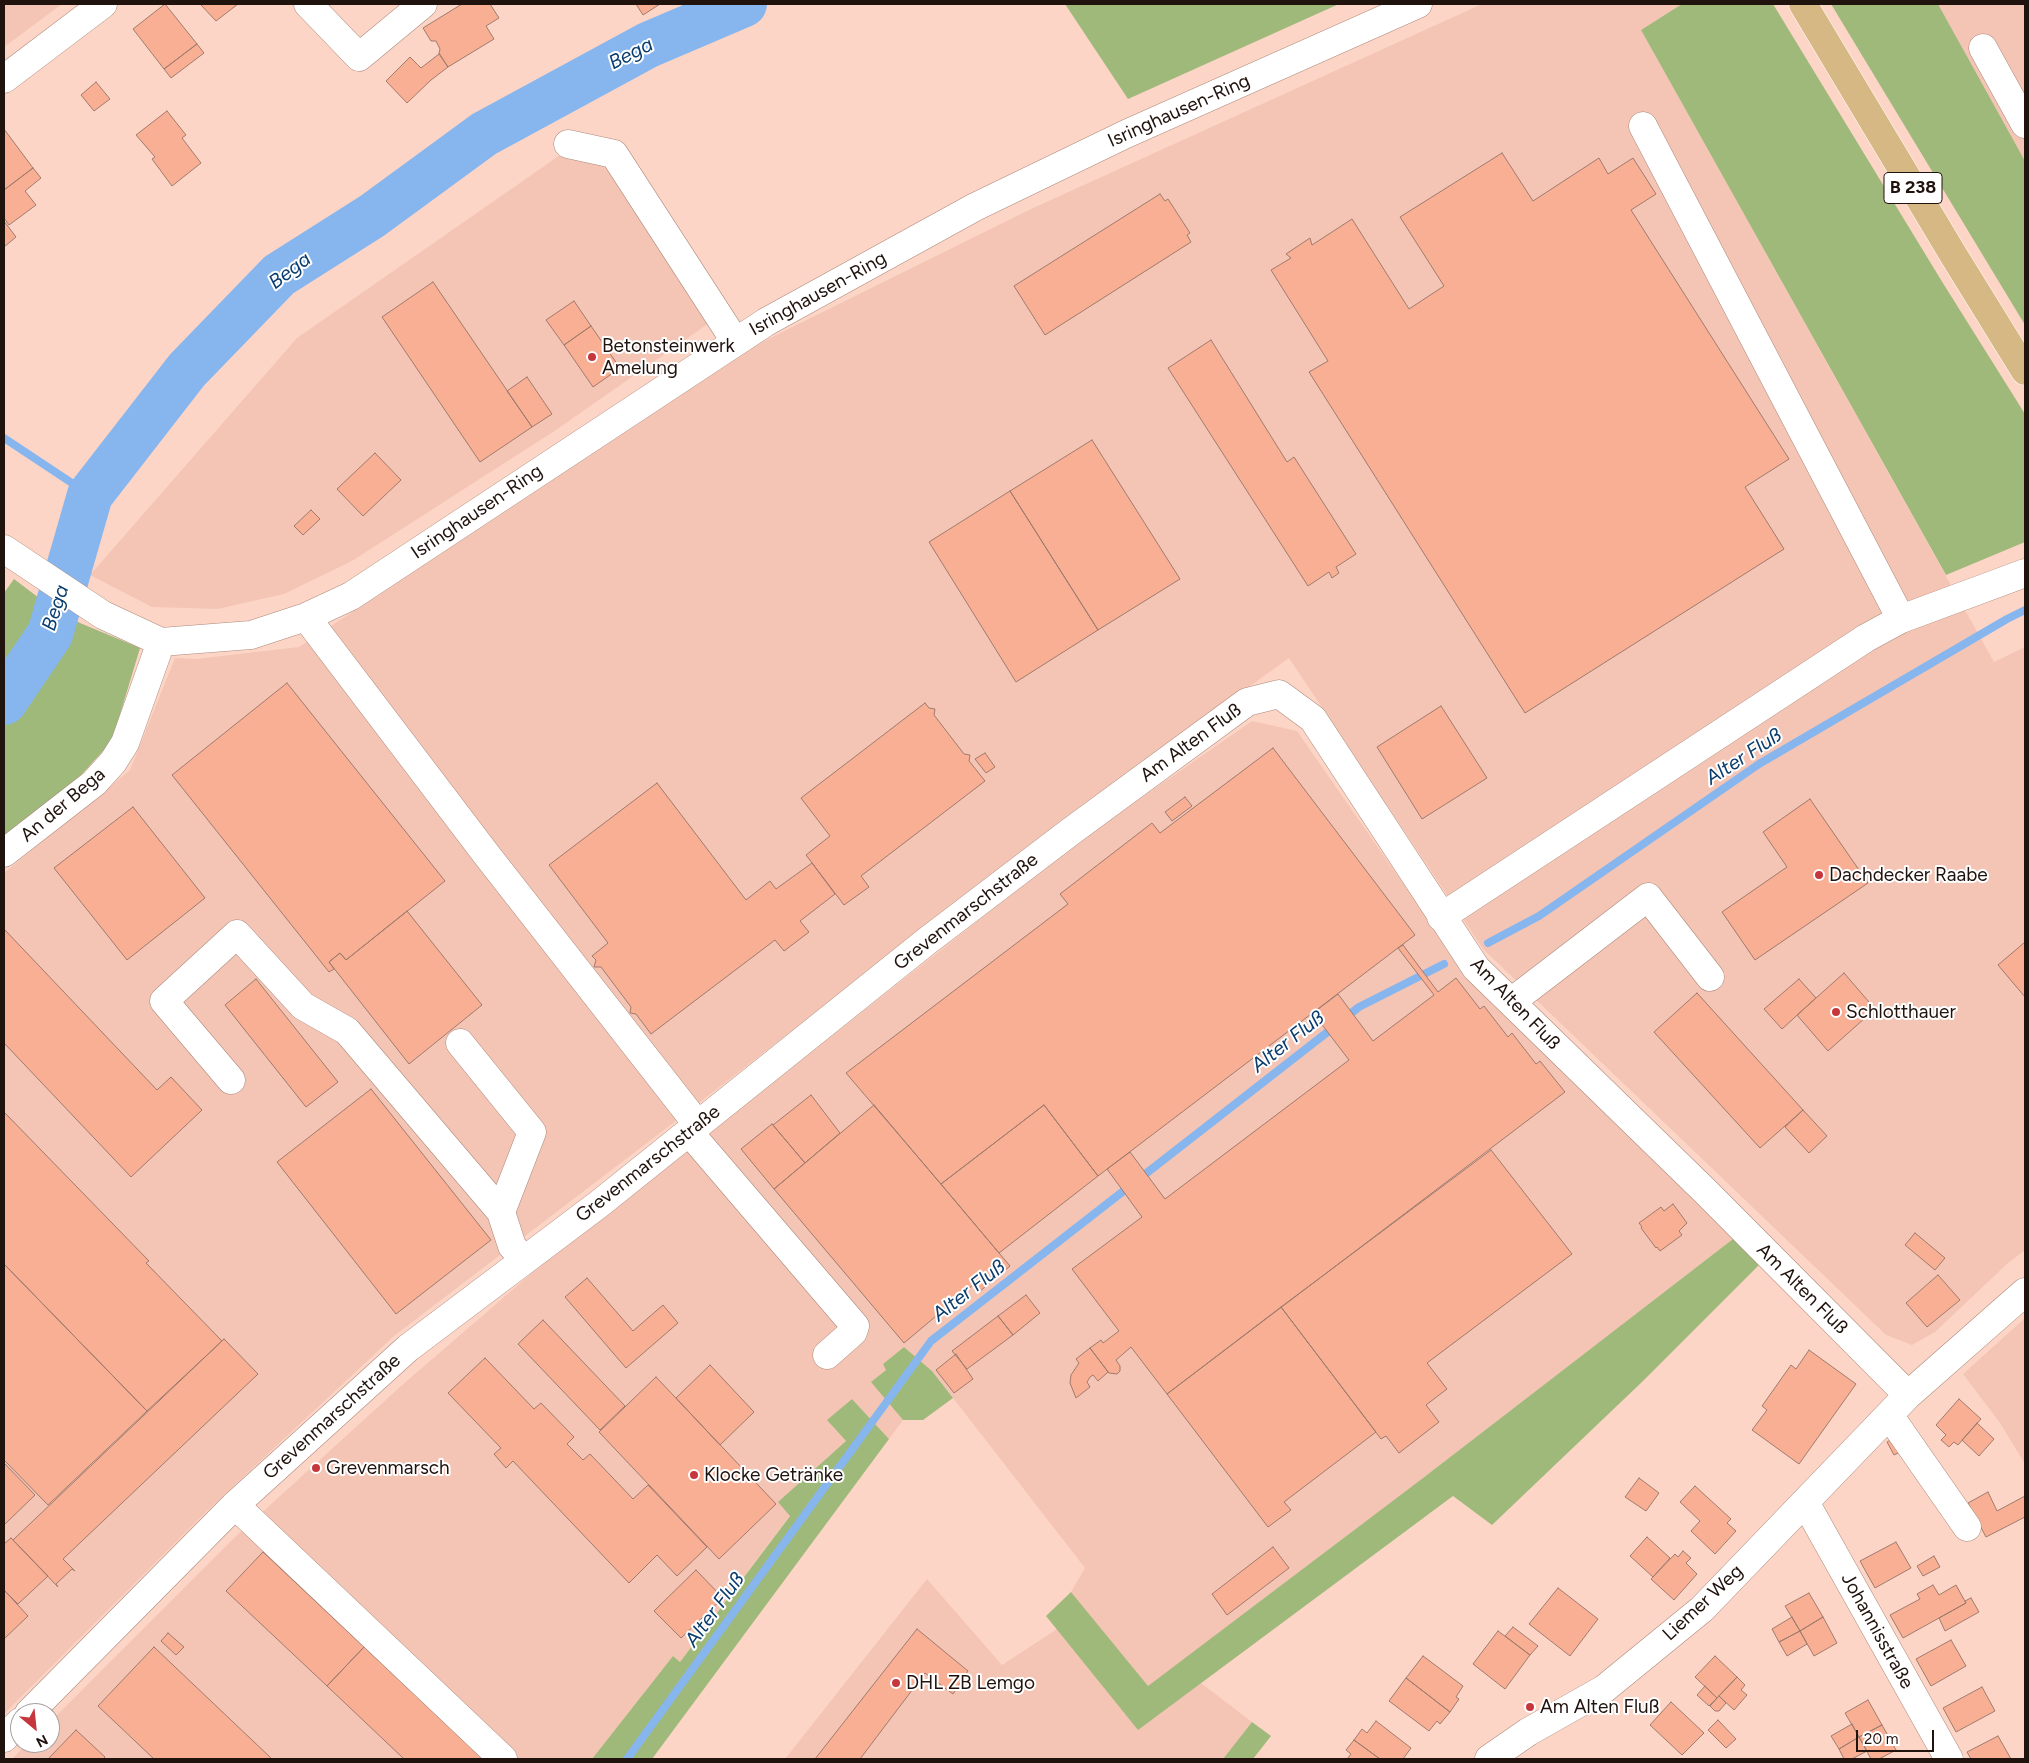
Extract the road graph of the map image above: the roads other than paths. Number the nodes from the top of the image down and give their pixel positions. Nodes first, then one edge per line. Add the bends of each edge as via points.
1 (103, 4) edge
2 (308, 4) edge
3 (423, 4) edge
4 (1418, 4) edge
5 (1803, 4) edge
6 (1983, 48) dead end
7 (4, 79) edge
8 (2025, 124) edge
9 (1643, 126) dead end
10 (568, 144) dead end
11 (735, 341) junction
12 (2025, 371) edge
13 (4, 549) edge
14 (2025, 572) edge
15 (306, 617) junction
16 (1901, 619) junction
17 (161, 642) junction
18 (1070, 832) joint
19 (4, 853) edge
20 (1441, 917) junction
21 (1710, 976) dead end
22 (1511, 1002) junction
23 (460, 1043) dead end
24 (231, 1080) dead end
25 (694, 1129) junction
26 (501, 1212) junction
27 (524, 1260) junction
28 (2025, 1292) edge
29 (827, 1355) dead end
30 (1908, 1395) junction
31 (1889, 1415) junction
32 (1805, 1502) junction
33 (235, 1505) junction
34 (1967, 1527) dead end
35 (39, 1703) edge
36 (503, 1759) edge
37 (1489, 1759) edge
38 (1949, 1759) edge

1 - 7 street
2 - 3 street via 359,57
4 - 11 street, Isringhausen-Ring via 1126,134 975,207
5 - 12 main road, B 238
6 - 8 street
9 - 16 street
10 - 11 street via 614,154
11 - 15 street, Isringhausen-Ring via 350,596
13 - 17 street, Isringhausen-Ring via 103,615
14 - 16 street
15 - 17 street, Isringhausen-Ring via 251,635
15 - 25 street
16 - 20 street via 1866,638
17 - 19 street, An der Bega via 126,743 113,762 94,783
18 - 20 street, Am Alten Fluß via 1247,702 1279,694 1313,719
18 - 25 street, Grevenmarschstraße via 927,941
20 - 22 street, Am Alten Fluß via 1476,968
21 - 22 street via 1648,897
22 - 30 street, Am Alten Fluß
23 - 26 street via 532,1132
24 - 26 street via 164,1001 237,934 303,1006 347,1031
25 - 27 street, Grevenmarschstraße
25 - 29 street via 855,1326 853,1332
26 - 27 street via 512,1246
27 - 33 street, Grevenmarschstraße via 408,1348
28 - 30 street, Liemer Weg
30 - 31 street, Liemer Weg
31 - 32 street, Liemer Weg
31 - 34 street
32 - 37 street, Liemer Weg via 1702,1609 1604,1689 1528,1732
32 - 38 street, Johannisstraße
33 - 35 street, Grevenmarschstraße
33 - 36 street

